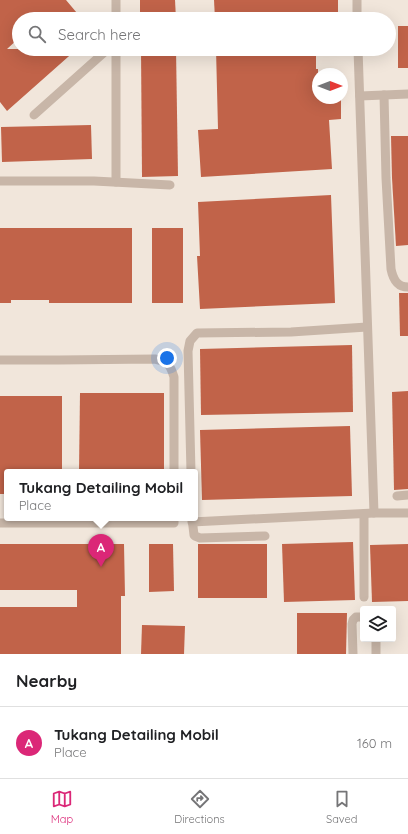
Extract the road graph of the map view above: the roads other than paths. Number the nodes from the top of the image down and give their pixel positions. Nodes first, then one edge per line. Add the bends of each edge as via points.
1 (116, 0) edge
2 (357, 0) edge
3 (116, 12) edge
4 (357, 12) edge
5 (100, 56) edge
6 (116, 56) edge
7 (358, 56) edge
8 (408, 94) edge
9 (384, 95) junction
10 (360, 96) junction
11 (34, 115) dead end
12 (0, 181) edge
13 (116, 182) junction
14 (170, 185) dead end
15 (408, 287) edge
16 (367, 327) junction
17 (0, 360) edge
18 (174, 469) edge
19 (191, 469) edge
20 (408, 495) edge
21 (397, 496) dead end
22 (374, 513) junction
23 (408, 513) edge
24 (364, 514) junction
25 (198, 520) edge
26 (174, 521) edge
27 (192, 521) edge
28 (0, 523) edge
29 (265, 536) dead end
30 (364, 597) dead end
31 (360, 617) edge
32 (376, 642) edge
33 (353, 654) edge
34 (376, 654) edge

1 - 3 lane
2 - 4 lane
5 - 11 lane
6 - 13 lane
7 - 10 lane
8 - 9 lane
9 - 10 lane
9 - 15 lane via 391,269 395,281
10 - 16 lane
12 - 13 lane
13 - 14 lane
16 - 19 lane via 291,332 197,333 190,341 188,352
16 - 22 lane
17 - 18 lane via 155,359 169,364 174,377
20 - 21 lane
22 - 23 lane
22 - 24 lane
24 - 25 lane
24 - 30 lane
26 - 28 lane
27 - 29 lane via 194,535 200,538
31 - 33 lane via 356,617 352,624
32 - 34 lane

